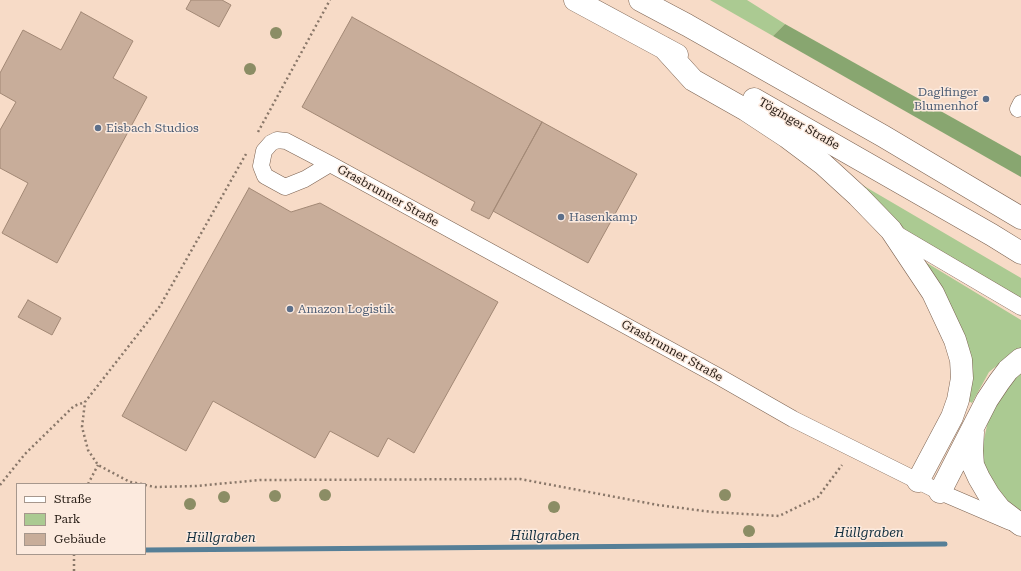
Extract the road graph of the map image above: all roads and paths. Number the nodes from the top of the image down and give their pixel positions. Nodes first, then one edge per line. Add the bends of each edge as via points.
1 (330, 0) edge
2 (575, 0) edge
3 (640, 0) edge
4 (664, 48) junction
5 (255, 138) dead end
6 (248, 151) dead end
7 (330, 164) dead end
8 (1021, 218) edge
9 (890, 230) junction
10 (1021, 253) edge
11 (1021, 307) edge
12 (1021, 359) edge
13 (85, 402) junction
14 (975, 424) junction
15 (98, 465) junction
16 (842, 465) dead end
17 (918, 482) junction
18 (89, 483) edge
19 (136, 483) edge
20 (0, 485) edge
21 (146, 485) edge
22 (940, 492) junction
23 (1021, 526) edge
24 (74, 555) edge
25 (74, 571) edge

1 - 5 path
2 - 4 highway, Töginger Straße
3 - 8 highway via 883,136
4 - 9 highway via 694,80 746,110 823,164
4 - 10 highway, Töginger Straße
6 - 13 path via 160,306
7 - 17 street, Grasbrunner Straße via 794,419
9 - 11 street
9 - 17 highway via 933,293 955,340 960,360 962,378 958,400 952,417
12 - 14 highway via 999,382
13 - 15 path via 82,427 88,450
13 - 20 path via 74,406 25,454
14 - 22 highway
14 - 23 highway via 973,465 989,495 1000,509
15 - 18 path
15 - 19 path
16 - 21 path via 818,497 779,516 689,509 520,479 260,480 196,486
17 - 22 street, Grasbrunner Straße
22 - 23 street, Grasbrunner Straße
24 - 25 path

